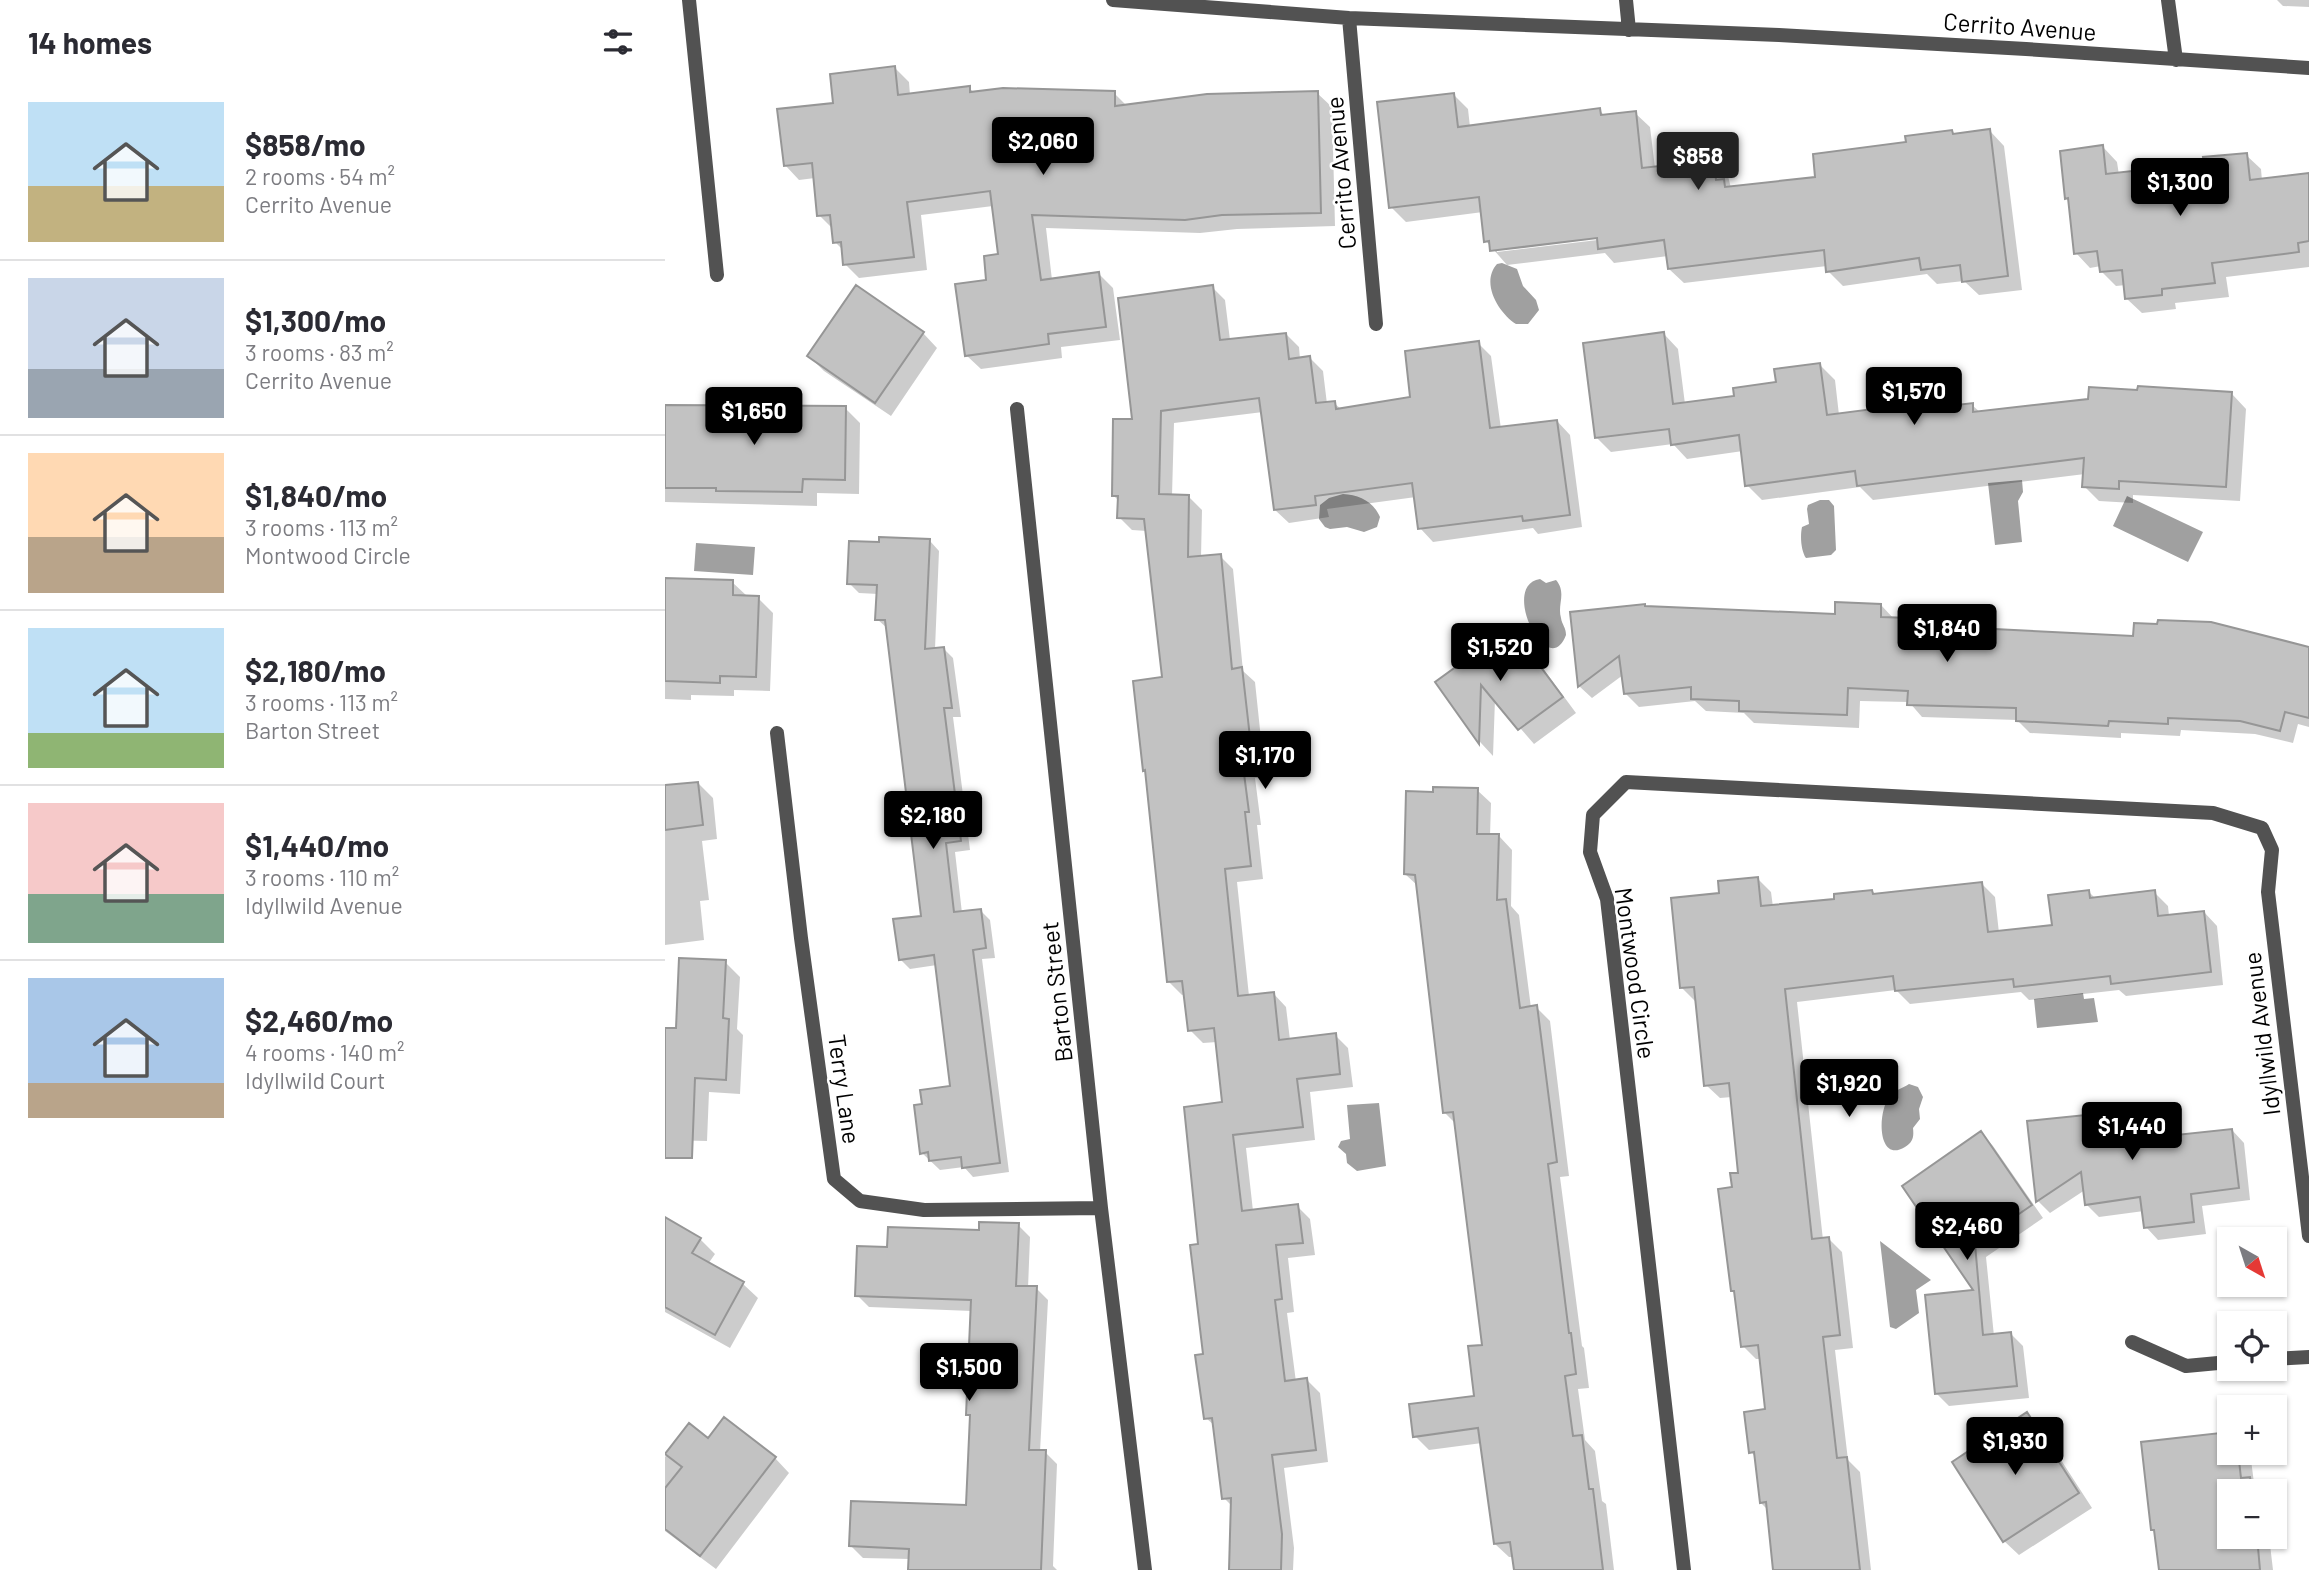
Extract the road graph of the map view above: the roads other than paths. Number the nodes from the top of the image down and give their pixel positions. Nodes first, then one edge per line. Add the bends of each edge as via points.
1 (689, 0) edge
2 (1113, 0) edge
3 (1130, 0) edge
4 (1626, 0) edge
5 (2168, 0) edge
6 (1349, 18) junction
7 (1629, 30) junction
8 (2176, 61) junction
9 (2309, 68) edge
10 (717, 275) dead end
11 (1376, 324) dead end
12 (1017, 409) dead end
13 (777, 733) dead end
14 (2262, 828) joint
15 (2309, 1119) edge
16 (2294, 1120) junction
17 (1101, 1208) junction
18 (2309, 1236) edge
19 (2132, 1342) dead end
20 (2309, 1357) edge
21 (2287, 1358) edge
22 (2217, 1363) edge
23 (1145, 1570) edge
24 (1684, 1570) edge

1 - 10 street
2 - 3 street, Cerrito Avenue
3 - 6 street, Cerrito Avenue
4 - 7 street
5 - 8 street
6 - 7 street, Cerrito Avenue
6 - 11 street, Cerrito Avenue
7 - 8 street, Cerrito Avenue via 2026,48
8 - 9 street, Cerrito Avenue
12 - 17 street, Barton Street
13 - 17 street, Terry Lane via 834,1179 860,1201 924,1210
14 - 16 street, Idyllwild Avenue via 2272,850 2268,892
14 - 24 street, Montwood Circle via 2213,813 1626,782 1593,815 1590,852 1607,899
15 - 16 street
16 - 18 street, Idyllwild Avenue
17 - 23 street, Barton Street
19 - 22 street via 2186,1366
20 - 21 street

